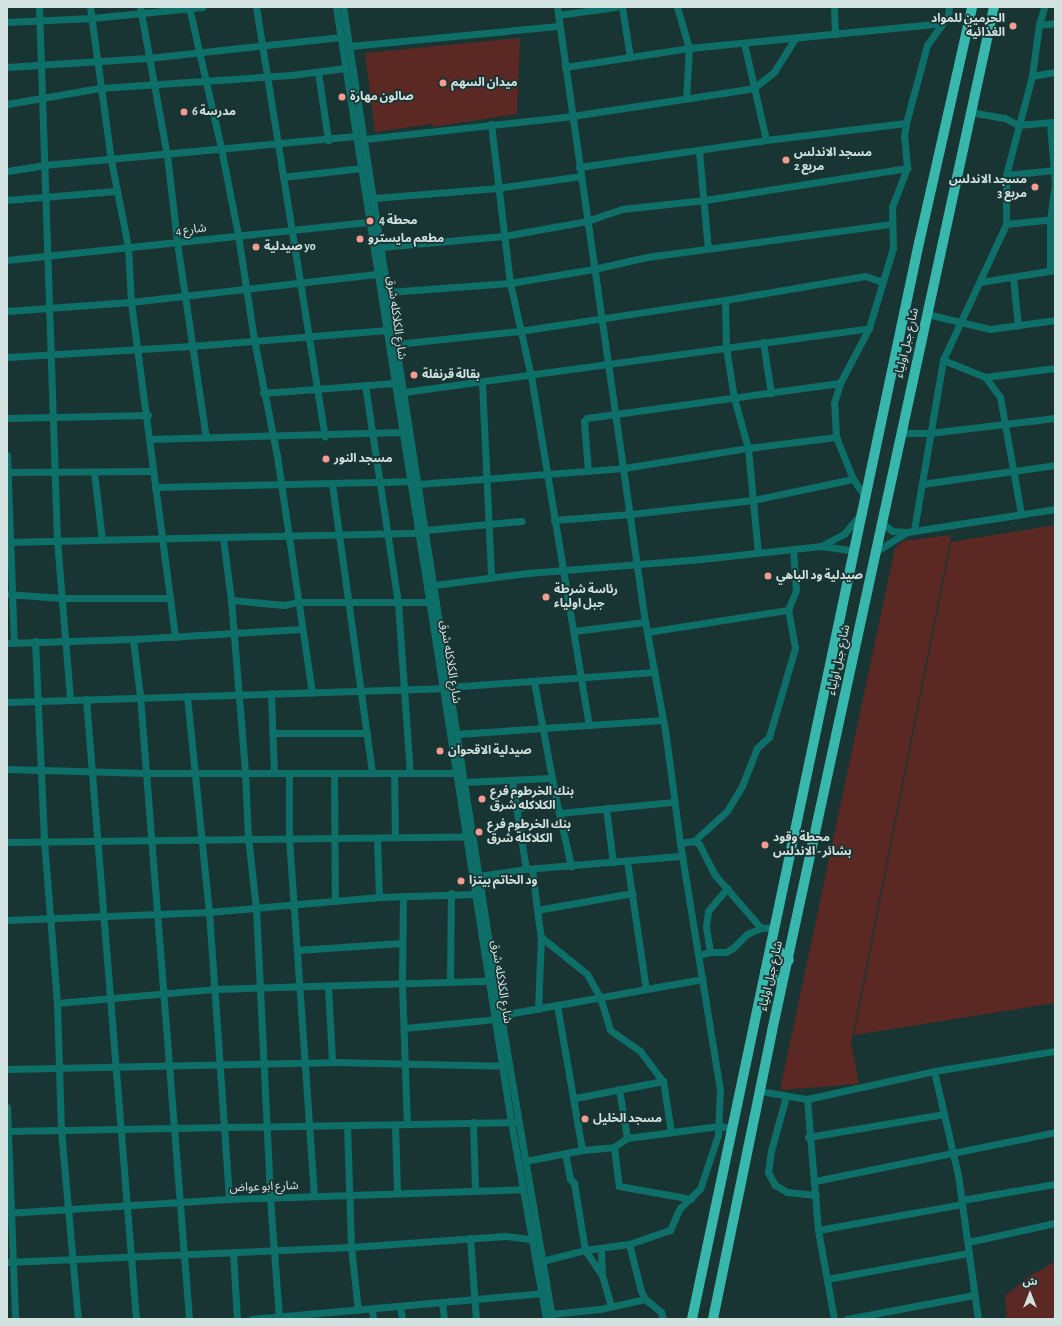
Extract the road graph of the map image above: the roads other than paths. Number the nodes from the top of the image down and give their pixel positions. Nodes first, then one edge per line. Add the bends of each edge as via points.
1 (39, 7) edge
2 (90, 7) edge
3 (202, 7) edge
4 (256, 7) edge
5 (336, 7) edge
6 (344, 7) edge
7 (615, 7) edge
8 (622, 7) edge
9 (677, 7) edge
10 (834, 7) edge
11 (949, 7) edge
12 (972, 7) edge
13 (994, 7) edge
14 (1044, 7) edge
15 (189, 8) edge
16 (140, 10) edge
17 (557, 11) edge
18 (92, 18) junction
19 (39, 21) junction
20 (7, 22) edge
21 (942, 23) junction
22 (1055, 23) edge
23 (1039, 25) junction
24 (559, 26) junction
25 (835, 34) junction
26 (341, 37) junction
27 (795, 38) junction
28 (744, 43) junction
29 (262, 46) junction
30 (350, 46) junction
31 (689, 48) junction
32 (200, 53) junction
33 (630, 57) junction
34 (148, 58) junction
35 (98, 62) junction
36 (40, 65) junction
37 (7, 67) edge
38 (565, 67) junction
39 (346, 68) junction
40 (318, 72) junction
41 (1055, 72) edge
42 (268, 76) junction
43 (1032, 76) junction
44 (206, 79) junction
45 (154, 83) junction
46 (100, 88) junction
47 (754, 88) junction
48 (41, 96) junction
49 (686, 99) junction
50 (7, 104) edge
51 (970, 112) junction
52 (572, 116) junction
53 (906, 123) junction
54 (1052, 123) edge
55 (491, 124) junction
56 (1018, 125) junction
57 (356, 136) junction
58 (365, 139) junction
59 (328, 140) junction
60 (766, 140) junction
61 (278, 144) junction
62 (221, 148) junction
63 (700, 151) junction
64 (167, 155) junction
65 (111, 160) junction
66 (44, 165) junction
67 (579, 167) junction
68 (361, 168) junction
69 (907, 168) junction
70 (7, 170) edge
71 (1055, 170) edge
72 (1006, 175) junction
73 (581, 176) junction
74 (283, 177) junction
75 (1055, 185) edge
76 (496, 188) junction
77 (116, 191) junction
78 (45, 195) junction
79 (374, 198) junction
80 (7, 200) edge
81 (705, 200) junction
82 (1052, 220) edge
83 (374, 221) junction
84 (587, 221) junction
85 (892, 224) junction
86 (1006, 224) junction
87 (291, 229) junction
88 (238, 235) junction
89 (504, 236) junction
90 (177, 242) junction
91 (128, 247) junction
92 (381, 247) junction
93 (708, 249) junction
94 (47, 256) junction
95 (7, 260) edge
96 (594, 270) junction
97 (1052, 270) edge
98 (378, 274) junction
99 (1013, 277) junction
100 (882, 282) junction
101 (980, 282) junction
102 (300, 283) junction
103 (510, 283) junction
104 (246, 289) junction
105 (388, 292) junction
106 (186, 296) junction
107 (725, 300) junction
108 (131, 302) junction
109 (48, 309) junction
110 (7, 311) edge
111 (927, 314) junction
112 (601, 317) junction
113 (1055, 320) edge
114 (960, 324) junction
115 (1018, 326) junction
116 (869, 328) junction
117 (386, 330) junction
118 (520, 331) junction
119 (308, 337) junction
120 (254, 340) junction
121 (763, 342) junction
122 (396, 344) junction
123 (192, 346) junction
124 (139, 348) junction
125 (726, 348) junction
126 (50, 353) junction
127 (7, 357) edge
128 (943, 360) junction
129 (609, 366) junction
130 (1055, 368) edge
131 (531, 376) junction
132 (985, 377) junction
133 (395, 383) junction
134 (482, 383) junction
135 (840, 383) junction
136 (365, 386) junction
137 (317, 388) junction
138 (404, 392) junction
139 (264, 393) junction
140 (771, 393) junction
141 (734, 398) junction
142 (148, 415) junction
143 (616, 415) junction
144 (53, 417) junction
145 (7, 418) edge
146 (1055, 418) edge
147 (1007, 424) junction
148 (403, 432) junction
149 (901, 433) junction
150 (929, 433) junction
151 (371, 434) junction
152 (325, 436) junction
153 (836, 436) junction
154 (272, 437) junction
155 (206, 438) junction
156 (150, 439) junction
157 (748, 448) junction
158 (7, 455) edge
159 (1055, 465) edge
160 (624, 468) junction
161 (154, 471) junction
162 (588, 471) junction
163 (1014, 471) junction
164 (7, 472) edge
165 (94, 472) junction
166 (56, 473) junction
167 (546, 474) junction
168 (487, 478) junction
169 (853, 480) junction
170 (410, 481) junction
171 (378, 482) junction
172 (332, 484) junction
173 (418, 484) junction
174 (922, 484) junction
175 (281, 486) junction
176 (155, 487) junction
177 (866, 498) junction
178 (753, 500) junction
179 (1055, 509) edge
180 (863, 512) junction
181 (631, 514) junction
182 (1021, 514) junction
183 (554, 520) junction
184 (522, 522) dead end
185 (881, 522) junction
186 (488, 525) junction
187 (422, 531) junction
188 (910, 531) junction
189 (386, 532) junction
190 (339, 534) junction
191 (288, 536) junction
192 (223, 538) junction
193 (162, 539) junction
194 (57, 540) junction
195 (102, 540) junction
196 (9, 542) edge
197 (821, 546) junction
198 (793, 549) junction
199 (855, 551) junction
200 (875, 552) junction
201 (758, 553) junction
202 (637, 565) junction
203 (563, 570) junction
204 (491, 577) junction
205 (434, 584) junction
206 (9, 594) edge
207 (61, 598) junction
208 (170, 598) junction
209 (231, 600) junction
210 (297, 602) junction
211 (429, 602) junction
212 (349, 603) junction
213 (398, 603) junction
214 (788, 610) junction
215 (645, 622) junction
216 (302, 629) junction
217 (574, 631) junction
218 (647, 632) junction
219 (234, 633) junction
220 (175, 637) junction
221 (133, 639) junction
222 (35, 641) junction
223 (65, 642) junction
224 (10, 643) edge
225 (654, 672) junction
226 (581, 678) junction
227 (534, 682) junction
228 (446, 688) junction
229 (360, 689) junction
230 (405, 689) junction
231 (312, 692) junction
232 (271, 693) junction
233 (238, 694) junction
234 (140, 696) junction
235 (186, 696) junction
236 (70, 699) junction
237 (86, 699) junction
238 (37, 700) junction
239 (7, 702) edge
240 (663, 720) junction
241 (589, 725) junction
242 (541, 730) junction
243 (367, 732) junction
244 (272, 733) junction
245 (457, 734) junction
246 (7, 769) edge
247 (41, 771) junction
248 (92, 771) junction
249 (146, 772) junction
250 (196, 772) junction
251 (246, 772) junction
252 (456, 772) junction
253 (274, 773) junction
254 (288, 773) junction
255 (334, 773) junction
256 (372, 773) junction
257 (394, 774) junction
258 (410, 774) junction
259 (550, 778) junction
260 (512, 781) junction
261 (465, 782) junction
262 (556, 800) junction
263 (674, 802) junction
264 (606, 808) junction
265 (516, 809) junction
266 (559, 813) junction
267 (467, 836) junction
268 (248, 837) junction
269 (336, 837) junction
270 (395, 837) junction
271 (289, 838) junction
272 (377, 838) junction
273 (200, 839) junction
274 (98, 840) junction
275 (151, 840) junction
276 (694, 841) junction
277 (7, 842) edge
278 (44, 842) junction
279 (680, 843) junction
280 (682, 856) junction
281 (627, 861) junction
282 (613, 863) junction
283 (571, 866) junction
284 (529, 869) junction
285 (479, 876) junction
286 (727, 888) junction
287 (451, 893) junction
288 (632, 893) junction
289 (476, 894) junction
290 (403, 896) junction
291 (379, 897) junction
292 (335, 901) junction
293 (294, 904) junction
294 (256, 908) junction
295 (537, 910) junction
296 (209, 912) junction
297 (156, 914) junction
298 (103, 916) junction
299 (50, 918) junction
300 (7, 920) edge
301 (775, 927) junction
302 (761, 928) junction
303 (541, 937) junction
304 (402, 943) junction
305 (771, 944) junction
306 (297, 950) junction
307 (710, 952) junction
308 (700, 955) junction
309 (788, 960) junction
310 (765, 972) junction
311 (703, 980) junction
312 (490, 981) junction
313 (450, 982) junction
314 (782, 983) junction
315 (402, 984) junction
316 (328, 987) junction
317 (262, 988) junction
318 (300, 988) junction
319 (646, 988) junction
320 (215, 989) junction
321 (162, 994) junction
322 (600, 997) junction
323 (108, 998) junction
324 (57, 1003) junction
325 (558, 1005) junction
326 (538, 1009) junction
327 (498, 1017) junction
328 (405, 1028) junction
329 (1055, 1051) edge
330 (264, 1062) junction
331 (305, 1062) junction
332 (332, 1062) junction
333 (220, 1063) junction
334 (406, 1063) junction
335 (168, 1065) junction
336 (502, 1066) junction
337 (115, 1067) junction
338 (58, 1068) junction
339 (7, 1069) edge
340 (934, 1071) junction
341 (663, 1081) junction
342 (619, 1089) junction
343 (760, 1091) junction
344 (786, 1096) junction
345 (575, 1098) junction
346 (807, 1099) junction
347 (7, 1107) edge
348 (944, 1114) junction
349 (473, 1122) junction
350 (515, 1122) junction
351 (406, 1124) junction
352 (310, 1125) junction
353 (347, 1125) junction
354 (395, 1125) junction
355 (267, 1126) junction
356 (719, 1126) junction
357 (223, 1127) junction
358 (120, 1128) junction
359 (173, 1128) junction
360 (731, 1128) junction
361 (61, 1130) junction
362 (8, 1131) edge
363 (671, 1132) junction
364 (1055, 1132) edge
365 (808, 1137) junction
366 (627, 1138) junction
367 (614, 1147) junction
368 (582, 1150) junction
369 (953, 1151) junction
370 (565, 1153) junction
371 (525, 1161) junction
372 (815, 1181) junction
373 (1055, 1184) edge
374 (523, 1189) junction
375 (475, 1190) junction
376 (397, 1193) junction
377 (816, 1194) junction
378 (350, 1195) junction
379 (314, 1196) junction
380 (270, 1198) junction
381 (691, 1198) junction
382 (229, 1199) junction
383 (179, 1202) junction
384 (962, 1202) junction
385 (126, 1204) junction
386 (68, 1210) junction
387 (9, 1213) edge
388 (1055, 1223) edge
389 (818, 1230) junction
390 (470, 1238) junction
391 (532, 1239) junction
392 (968, 1242) junction
393 (630, 1244) junction
394 (351, 1247) junction
395 (273, 1249) junction
396 (601, 1249) junction
397 (585, 1250) junction
398 (233, 1252) junction
399 (969, 1253) junction
400 (182, 1255) junction
401 (131, 1256) junction
402 (71, 1260) junction
403 (542, 1261) junction
404 (10, 1262) edge
405 (602, 1275) junction
406 (827, 1279) junction
407 (542, 1293) junction
408 (974, 1295) junction
409 (475, 1299) junction
410 (645, 1299) junction
411 (442, 1302) junction
412 (400, 1306) junction
413 (611, 1306) junction
414 (372, 1308) junction
415 (358, 1310) junction
416 (327, 1316) edge
417 (550, 1317) edge
418 (279, 1318) edge
419 (15, 1319) edge
420 (78, 1319) edge
421 (136, 1319) edge
422 (189, 1319) edge
423 (237, 1319) edge
424 (252, 1319) edge
425 (373, 1319) edge
426 (402, 1319) edge
427 (444, 1319) edge
428 (476, 1319) edge
429 (663, 1319) edge
430 (692, 1319) edge
431 (713, 1319) edge
432 (834, 1319) edge
433 (847, 1319) edge
434 (978, 1319) edge

1 - 19 street
2 - 18 street
3 - 15 street
4 - 29 street
5 - 26 street, شارع الكلاكله شرق
6 - 30 street, شارع الكلاكله شرق
7 - 17 street
8 - 33 street
9 - 31 street
10 - 25 street
11 - 21 street via 949,12
12 - 177 highway, شارع جبل اولياء
13 - 51 highway, شارع جبل اولياء
14 - 23 street
15 - 16 street
15 - 32 street
16 - 18 street
16 - 34 street
17 - 24 street
18 - 19 street
18 - 35 street
19 - 20 street
19 - 36 street
21 - 25 street
21 - 53 street via 927,45
22 - 23 street
23 - 43 street
24 - 30 street
24 - 38 street
25 - 27 street
26 - 29 street
26 - 39 street, شارع الكلاكله شرق
27 - 28 street
27 - 47 street via 774,72
28 - 31 street
28 - 47 street
29 - 32 street
29 - 42 street
30 - 58 street, شارع الكلاكله شرق
31 - 33 street
31 - 49 street
32 - 34 street
32 - 44 street
33 - 38 street
34 - 35 street
34 - 45 street
35 - 36 street
35 - 46 street
36 - 37 street
36 - 48 street
38 - 52 street
39 - 40 street
39 - 57 street, شارع الكلاكله شرق
40 - 42 street
40 - 59 street
41 - 43 street
42 - 44 street
42 - 61 street
43 - 56 street
44 - 45 street
44 - 62 street
45 - 46 street
45 - 64 street
46 - 48 street
46 - 65 street
47 - 49 street
47 - 60 street
48 - 50 street
48 - 66 street
49 - 52 street
51 - 56 street via 1005,118
51 - 111 highway, شارع جبل اولياء
52 - 55 street
52 - 67 street
53 - 60 street
53 - 69 street via 904,136
54 - 56 street
54 - 71 street
55 - 58 street
55 - 76 street
56 - 72 street
57 - 59 street
57 - 68 street, شارع الكلاكله شرق
58 - 79 street, شارع الكلاكله شرق
59 - 61 street
60 - 63 street
61 - 62 street
61 - 74 street
62 - 64 street
62 - 88 street
63 - 67 street
63 - 81 street
64 - 65 street
64 - 90 street
65 - 66 street
65 - 77 street
66 - 70 street
66 - 78 street
67 - 73 street
68 - 74 street
68 - 83 street, شارع الكلاكله شرق
69 - 81 street
69 - 85 street via 892,207
71 - 72 street
71 - 75 street
72 - 86 street
73 - 76 street
73 - 84 street
74 - 87 street
75 - 82 street
76 - 79 street
76 - 89 street
77 - 78 street
77 - 91 street
78 - 80 street
78 - 94 street
79 - 83 street, شارع الكلاكله شرق
81 - 84 street via 622,209
81 - 93 street
82 - 86 street
82 - 97 street
83 - 87 street, شارع 4
83 - 92 street, شارع الكلاكله شرق
83 - 98 street, شارع الكلاكله شرق
84 - 89 street
84 - 96 street
85 - 93 street
85 - 100 street via 893,248
86 - 101 street
87 - 88 street, شارع 4
87 - 102 street
88 - 90 street, شارع 4
88 - 104 street
89 - 92 street
89 - 103 street
90 - 91 street, شارع 4
90 - 106 street
91 - 94 street, شارع 4
91 - 108 street
92 - 105 street, شارع الكلاكله شرق
93 - 96 street via 619,262
94 - 95 street, شارع 4
94 - 109 street
96 - 103 street
96 - 112 street
97 - 99 street
98 - 102 street
98 - 117 street, شارع الكلاكله شرق
99 - 101 street
99 - 115 street
100 - 107 street via 865,276
100 - 116 street
101 - 114 street
102 - 104 street
102 - 119 street
103 - 105 street
103 - 118 street
104 - 106 street
104 - 120 street
105 - 122 street, شارع الكلاكله شرق
106 - 108 street
106 - 123 street
107 - 112 street
107 - 125 street
108 - 109 street
108 - 124 street
109 - 110 street
109 - 126 street
111 - 114 street
111 - 149 highway, شارع جبل اولياء
112 - 118 street
112 - 129 street
113 - 115 street
114 - 115 street via 990,329
114 - 128 street
116 - 121 street
116 - 135 street
117 - 119 street
117 - 133 street, شارع الكلاكله شرق
118 - 122 street
118 - 131 street
119 - 120 street
119 - 137 street
120 - 123 street
120 - 139 street
121 - 125 street
121 - 140 street
122 - 138 street, شارع الكلاكله شرق
123 - 124 street
123 - 155 street
124 - 126 street
124 - 142 street
125 - 129 street
125 - 141 street
126 - 127 street
126 - 144 street
128 - 132 street
128 - 150 street
129 - 131 street
129 - 143 street
130 - 132 street
131 - 134 street
131 - 167 street
132 - 147 street via 1000,397
133 - 136 street
133 - 148 street, شارع الكلاكله شرق
134 - 138 street
134 - 168 street
135 - 140 street
135 - 153 street via 833,415
136 - 137 street
136 - 151 street
137 - 139 street
137 - 152 street
138 - 173 street, شارع الكلاكله شرق
139 - 154 street
140 - 141 street
141 - 143 street
141 - 157 street
142 - 144 street
142 - 156 street
143 - 160 street
143 - 162 street via 585,420
144 - 145 street
144 - 166 street
146 - 147 street
147 - 150 street
147 - 163 street
148 - 151 street
148 - 170 street, شارع الكلاكله شرق
149 - 150 street
149 - 185 highway, شارع جبل اولياء
150 - 174 street
151 - 152 street
151 - 171 street
152 - 154 street
153 - 157 street
153 - 169 street
154 - 155 street
154 - 175 street
155 - 156 street
156 - 161 street
157 - 160 street
157 - 178 street
158 - 164 street
159 - 163 street
160 - 162 street
160 - 181 street
161 - 165 street
161 - 176 street
162 - 167 street
163 - 174 street
163 - 182 street
164 - 166 street
164 - 196 street
165 - 166 street
165 - 195 street
166 - 194 street
167 - 168 street
167 - 183 street
168 - 173 street
168 - 186 street
169 - 177 street
169 - 178 street
170 - 171 street
170 - 187 street, شارع الكلاكله شرق
171 - 172 street
171 - 189 street
172 - 175 street
172 - 190 street
173 - 187 street, شارع الكلاكله شرق
174 - 188 street
175 - 176 street
175 - 191 street
176 - 193 street
177 - 180 highway, شارع جبل اولياء
178 - 181 street
178 - 201 street
179 - 182 street
180 - 197 street via 844,534
180 - 199 highway, شارع جبل اولياء
181 - 183 street
181 - 202 street
182 - 188 street
183 - 203 street
184 - 186 street
185 - 188 street via 892,531
185 - 200 highway, شارع جبل اولياء
186 - 187 street
186 - 204 street
187 - 189 street
187 - 205 street, شارع الكلاكله شرق
187 - 211 street, شارع الكلاكله شرق
188 - 200 street
189 - 190 street
189 - 213 street
190 - 191 street
190 - 212 street
191 - 192 street
191 - 210 street
192 - 193 street
192 - 209 street
193 - 195 street
193 - 208 street
194 - 195 street
194 - 196 street
194 - 207 street
196 - 206 street
197 - 198 street
197 - 199 street
198 - 201 street
198 - 214 street via 796,590
199 - 301 highway, شارع جبل اولياء
200 - 309 highway, شارع جبل اولياء
201 - 202 street
202 - 203 street
202 - 215 street
203 - 204 street
203 - 217 street
204 - 205 street
205 - 228 street, شارع الكلاكله شرق
206 - 207 street
206 - 224 street
207 - 208 street
207 - 223 street
208 - 220 street
209 - 210 street via 284,604
209 - 219 street
210 - 212 street
210 - 216 street
211 - 213 street
211 - 228 street, شارع الكلاكله شرق
212 - 213 street
212 - 229 street
213 - 230 street
214 - 218 street
214 - 276 street via 795,648 770,737 757,748 742,786 727,811
215 - 217 street
215 - 218 street
216 - 219 street
216 - 231 street
217 - 226 street
218 - 225 street
219 - 220 street
219 - 233 street
220 - 221 street
221 - 223 street
221 - 234 street
222 - 223 street
222 - 224 street
222 - 238 street
223 - 236 street
225 - 226 street
225 - 240 street
226 - 227 street
226 - 241 street
227 - 228 street
227 - 242 street
228 - 230 street
228 - 245 street, شارع الكلاكله شرق
228 - 252 street, شارع الكلاكله شرق
229 - 230 street
229 - 231 street
229 - 243 street
230 - 258 street
231 - 232 street
232 - 233 street
232 - 244 street
233 - 235 street
233 - 251 street
234 - 235 street
234 - 237 street
234 - 249 street
235 - 250 street
236 - 237 street
236 - 238 street
237 - 248 street
238 - 239 street
238 - 247 street
240 - 241 street
240 - 263 street
241 - 242 street
242 - 245 street
242 - 259 street
243 - 244 street
243 - 256 street
244 - 253 street
245 - 261 street, شارع الكلاكله شرق
246 - 247 street
247 - 248 street
247 - 278 street
248 - 249 street
248 - 274 street
249 - 250 street
249 - 275 street
250 - 251 street
250 - 273 street
251 - 253 street
251 - 268 street
252 - 258 street
252 - 267 street, شارع الكلاكله شرق
253 - 254 street
254 - 255 street
254 - 271 street
255 - 256 street
255 - 269 street
256 - 257 street
257 - 258 street
257 - 270 street
259 - 260 street
259 - 262 street
260 - 261 street
260 - 265 street
261 - 285 street, شارع الكلاكله شرق
262 - 265 street
262 - 266 street
263 - 264 street
263 - 279 street
264 - 266 street
264 - 282 street
265 - 284 street
266 - 283 street
267 - 270 street
267 - 289 street, شارع الكلاكله شرق
268 - 271 street
268 - 273 street
268 - 294 street
269 - 271 street
269 - 272 street
269 - 292 street
270 - 272 street
271 - 293 street
272 - 291 street
273 - 275 street
273 - 296 street
274 - 275 street
274 - 278 street
274 - 298 street
275 - 297 street
276 - 279 street
276 - 286 street via 703,849 715,875
277 - 278 street
278 - 299 street
279 - 280 street
280 - 281 street
280 - 308 street
281 - 282 street
281 - 288 street
282 - 283 street
283 - 284 street
284 - 285 street
284 - 295 street
285 - 327 street, شارع الكلاكله شرق
286 - 302 street
286 - 307 street via 708,911 706,926
287 - 289 street
287 - 290 street
287 - 313 street
288 - 295 street
288 - 319 street
289 - 312 street, شارع الكلاكله شرق
290 - 291 street
290 - 304 street
291 - 292 street
292 - 293 street
293 - 294 street
293 - 306 street
294 - 296 street
294 - 317 street
295 - 303 street
296 - 297 street
296 - 320 street
297 - 298 street
297 - 321 street
298 - 299 street
298 - 323 street
299 - 300 street
299 - 324 street
301 - 302 street
301 - 305 highway, شارع جبل اولياء
302 - 307 street via 747,934 726,952
303 - 322 street via 587,974
303 - 326 street
304 - 306 street
304 - 315 street
305 - 309 highway
305 - 310 highway, شارع جبل اولياء
306 - 318 street
307 - 308 street
308 - 311 street
309 - 314 highway, شارع جبل اولياء
310 - 314 highway
310 - 360 highway, شارع جبل اولياء
311 - 319 street
311 - 356 street via 717,1063
312 - 313 street
312 - 327 street, شارع الكلاكله شرق
313 - 315 street
314 - 343 highway, شارع جبل اولياء
315 - 316 street
315 - 328 street
316 - 318 street
316 - 332 street
317 - 318 street
317 - 320 street
317 - 330 street
318 - 331 street
319 - 322 street
320 - 321 street
320 - 333 street
321 - 323 street
321 - 335 street
322 - 325 street
322 - 341 street via 610,1030 640,1051
323 - 324 street
323 - 337 street
324 - 338 street
325 - 326 street
325 - 345 street
326 - 327 street
327 - 328 street
327 - 336 street, شارع الكلاكله شرق
327 - 350 street, شارع الكلاكله شرق
328 - 334 street
329 - 340 street
330 - 331 street
330 - 333 street
330 - 355 street
331 - 332 street
331 - 352 street
332 - 334 street
333 - 335 street
333 - 357 street
334 - 336 street
334 - 351 street
335 - 337 street
335 - 359 street
336 - 350 street, شارع الكلاكله شرق
337 - 338 street
337 - 358 street
338 - 339 street
338 - 361 street
340 - 346 street
340 - 348 street
341 - 342 street
341 - 363 street
342 - 345 street
342 - 366 street
343 - 344 street
343 - 431 highway, شارع جبل اولياء
344 - 346 street
344 - 377 street via 769,1158 768,1172 775,1185 787,1192
345 - 368 street
346 - 365 street
347 - 362 street
348 - 365 street
348 - 369 street
349 - 350 street
349 - 351 street
349 - 375 street
350 - 371 street, شارع الكلاكله شرق
350 - 374 street, شارع الكلاكله شرق
351 - 354 street
352 - 353 street
352 - 355 street
352 - 379 street
353 - 354 street
353 - 378 street
354 - 376 street
355 - 357 street
355 - 380 street
356 - 360 street
356 - 363 street
356 - 381 street via 700,1188
357 - 359 street
357 - 382 street
358 - 359 street
358 - 361 street
358 - 385 street
359 - 383 street
360 - 430 highway, شارع جبل اولياء
361 - 362 street
361 - 386 street
362 - 387 street
363 - 366 street
364 - 369 street
365 - 372 street
366 - 367 street
367 - 368 street
367 - 381 street via 620,1186
368 - 370 street
369 - 372 street
369 - 384 street
370 - 371 street
370 - 397 street via 570,1179 574,1184
371 - 403 street, شارع الكلاكله شرق
372 - 377 street
373 - 384 street
374 - 375 street, شارع ابو عواض
374 - 391 street, شارع الكلاكله شرق
375 - 376 street, شارع ابو عواض
376 - 378 street, شارع ابو عواض
377 - 389 street
378 - 379 street, شارع ابو عواض
378 - 394 street
379 - 380 street, شارع ابو عواض
380 - 382 street, شارع ابو عواض
380 - 395 street
381 - 393 street via 680,1208 670,1230
382 - 383 street, شارع ابو عواض
383 - 385 street, شارع ابو عواض
383 - 400 street
384 - 389 street
384 - 392 street
385 - 386 street, شارع ابو عواض
385 - 401 street
386 - 387 street, شارع ابو عواض
386 - 402 street
387 - 404 street
388 - 392 street
389 - 406 street
390 - 391 street via 506,1236
390 - 394 street
390 - 409 street
391 - 407 street, شارع الكلاكله شرق
392 - 399 street
393 - 396 street
393 - 410 street via 638,1283
394 - 395 street
394 - 415 street
395 - 398 street
395 - 418 street
396 - 397 street
396 - 405 street
397 - 403 street
397 - 405 street
398 - 400 street
398 - 423 street
399 - 406 street
399 - 408 street
400 - 401 street
400 - 422 street
401 - 402 street
401 - 421 street
402 - 404 street
402 - 420 street
403 - 417 street, شارع الكلاكله شرق
404 - 419 street
405 - 413 street
406 - 432 street
407 - 409 street
407 - 417 street, شارع الكلاكله شرق
408 - 433 street
408 - 434 street
409 - 411 street
409 - 428 street
410 - 413 street
410 - 429 street via 661,1312
411 - 412 street
411 - 427 street
412 - 414 street
412 - 426 street
413 - 417 street
414 - 415 street
414 - 425 street
415 - 416 street
416 - 418 street
418 - 424 street

